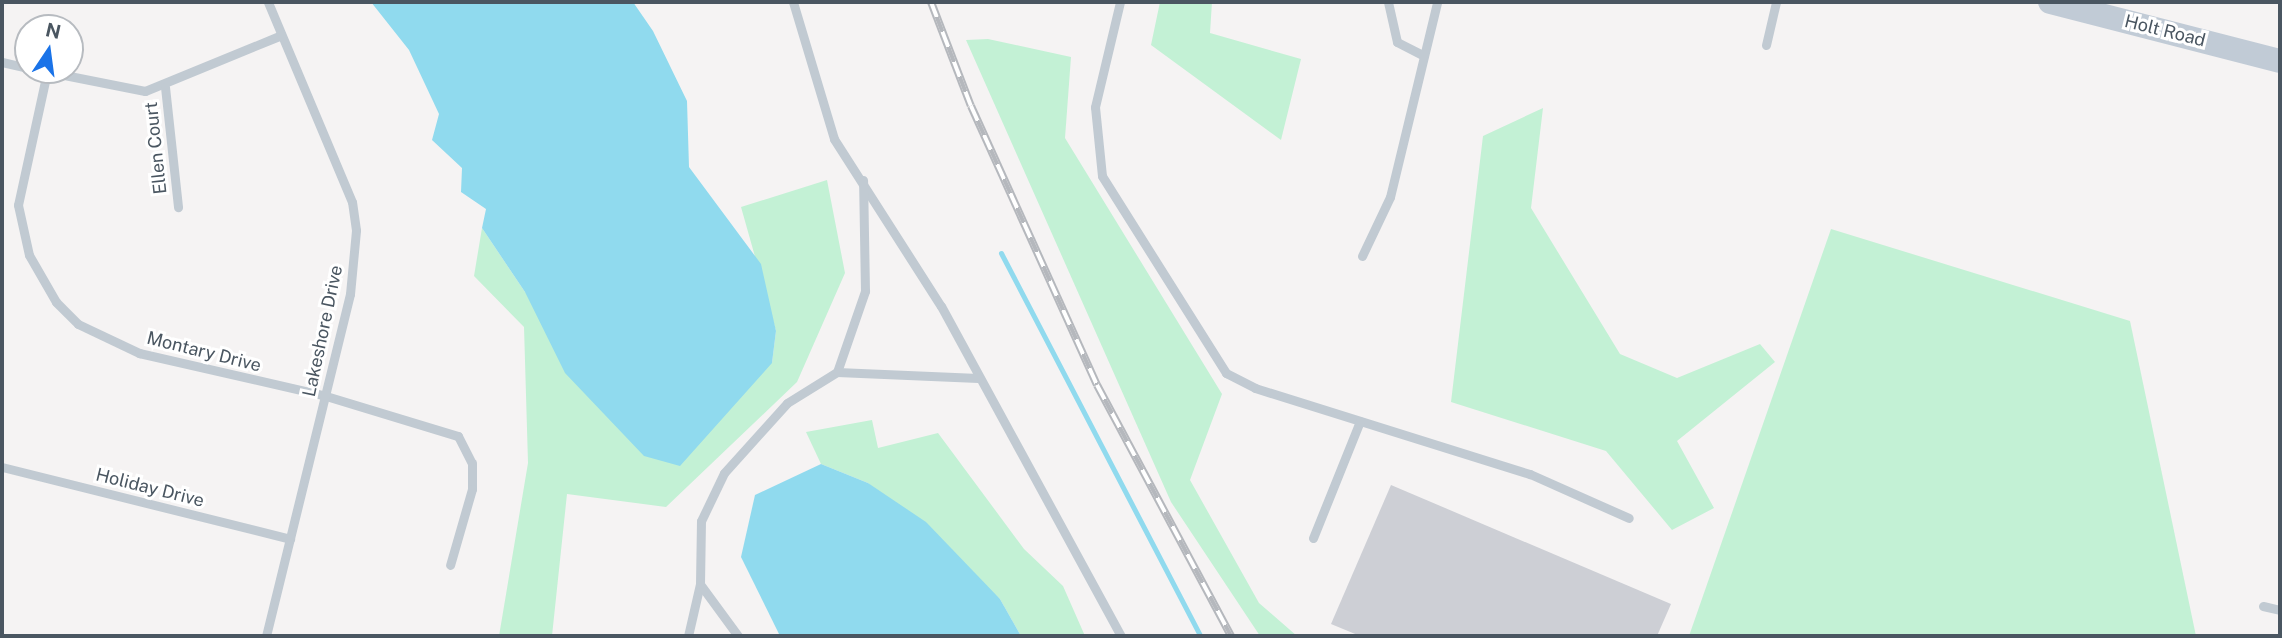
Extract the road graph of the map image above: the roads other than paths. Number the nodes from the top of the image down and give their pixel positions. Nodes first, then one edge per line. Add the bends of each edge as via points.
1 (268, 2) edge
2 (793, 2) edge
3 (1120, 2) edge
4 (1388, 2) edge
5 (1437, 2) edge
6 (1776, 2) edge
7 (2050, 2) edge
8 (279, 36) junction
9 (1766, 45) dead end
10 (1424, 57) junction
11 (2280, 61) edge
12 (84, 80) edge
13 (41, 84) edge
14 (165, 87) junction
15 (863, 180) junction
16 (178, 206) dead end
17 (1362, 256) dead end
18 (836, 373) junction
19 (978, 378) junction
20 (326, 396) junction
21 (1360, 421) junction
22 (2, 467) edge
23 (1629, 518) dead end
24 (1313, 538) dead end
25 (290, 539) junction
26 (450, 565) dead end
27 (700, 584) junction
28 (2263, 606) dead end
29 (2280, 610) edge
30 (266, 636) edge
31 (688, 636) edge
32 (738, 636) edge
33 (1121, 636) edge

1 - 8 lane, Lakeshore Drive
2 - 15 lane via 834,139
3 - 21 lane via 1095,107 1102,176 1207,352 1226,373
4 - 10 lane via 1397,42
5 - 10 lane
6 - 9 lane
7 - 11 main road, Holt Road
8 - 14 lane
8 - 20 lane, Lakeshore Drive via 352,202 356,230 350,294
10 - 17 lane via 1390,197
12 - 14 lane via 130,90
13 - 20 lane, Montary Drive via 18,205 29,255 56,302 79,324 139,353
14 - 16 lane, Ellen Court
15 - 18 lane via 865,291
15 - 19 lane
18 - 19 lane
18 - 27 lane via 787,403 724,473 701,521
19 - 33 lane
20 - 25 lane, Lakeshore Drive
20 - 26 lane, Montary Drive via 442,428 466,445 472,489
21 - 23 lane via 1530,474
21 - 24 lane
22 - 25 lane, Holiday Drive
25 - 30 lane, Lakeshore Drive
27 - 31 lane
27 - 32 lane
28 - 29 lane

